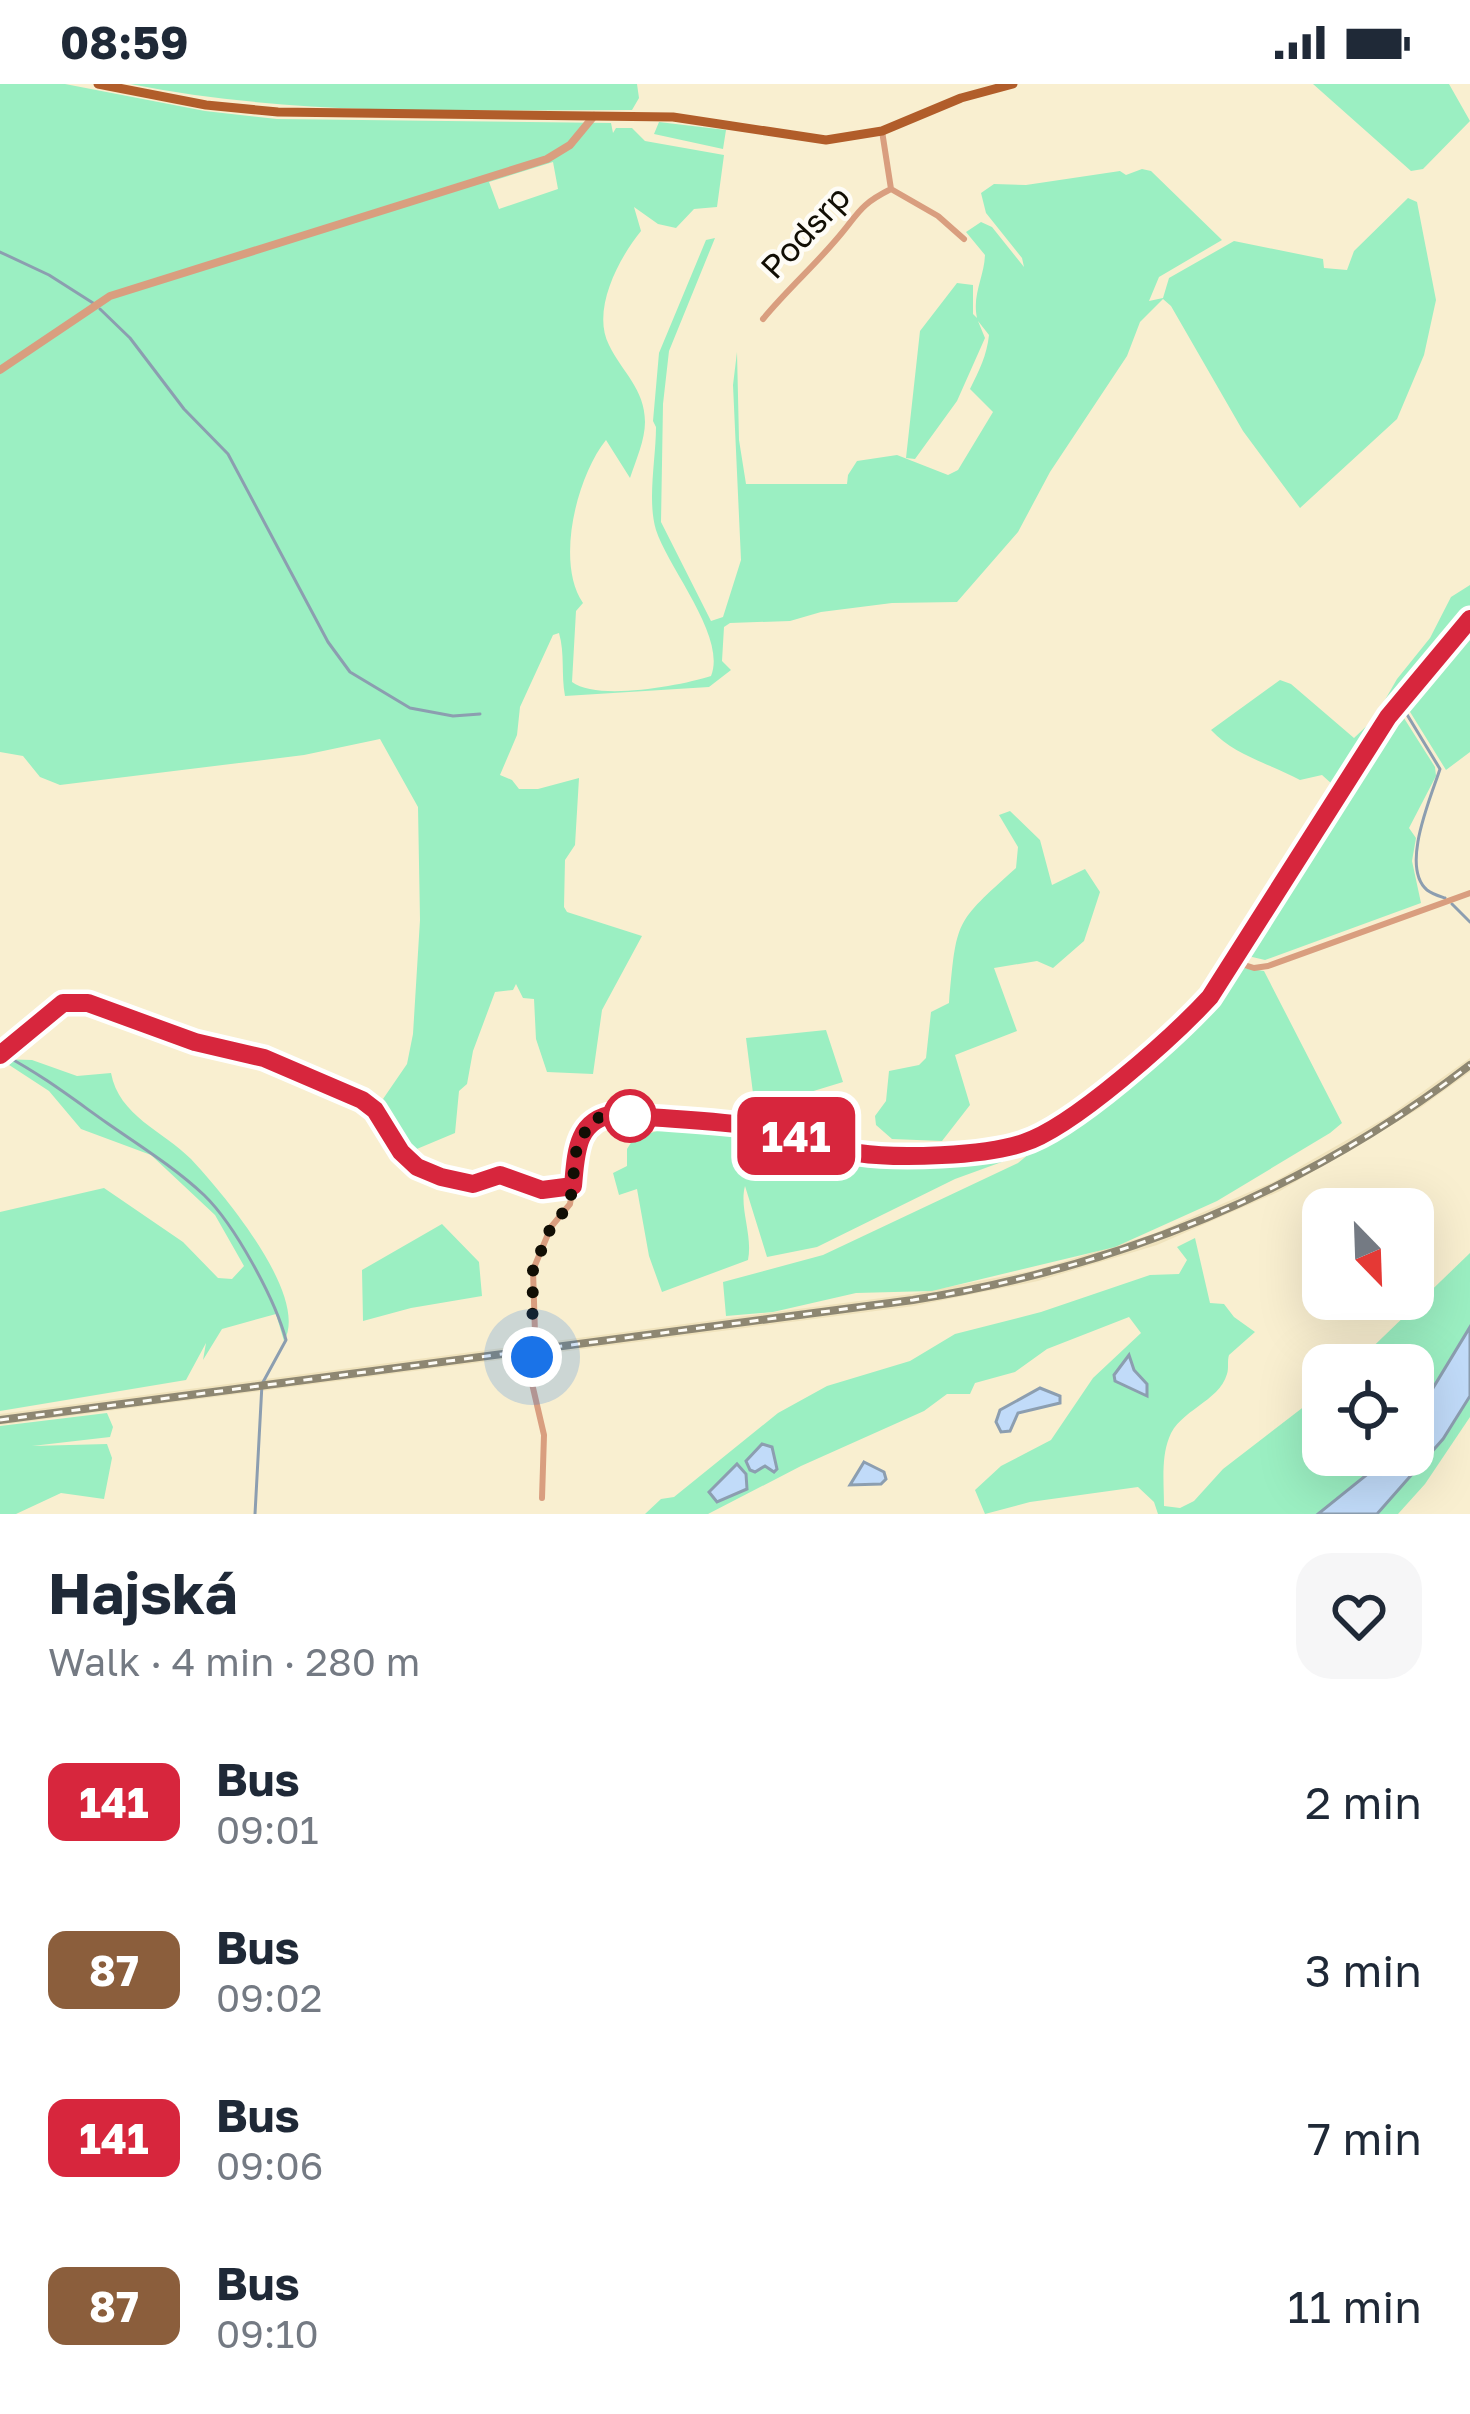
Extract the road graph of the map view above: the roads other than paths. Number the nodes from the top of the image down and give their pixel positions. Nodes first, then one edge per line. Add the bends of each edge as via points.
1 (98, 84) edge
2 (1013, 84) edge
3 (594, 116) junction
4 (882, 131) junction
5 (891, 189) junction
6 (964, 238) dead end
7 (763, 319) dead end
8 (0, 370) edge
9 (1470, 619) edge
10 (1470, 893) edge
11 (1235, 962) junction
12 (0, 1055) edge
13 (573, 1186) junction
14 (542, 1498) dead end

1 - 3 main road, Podsrp via 278,112
2 - 4 main road, Podsrp
3 - 4 main road, Podsrp via 701,120 808,139
3 - 8 street via 547,159 110,296
4 - 5 street, Podsrp
5 - 6 street, Podsrp
5 - 7 street, Podsrp via 862,203
9 - 11 street via 1388,717
10 - 11 street via 1268,966
11 - 13 street via 1188,1022 1068,1119 1024,1143 879,1156 760,1127 614,1114 585,1130
12 - 13 street via 76,1000 264,1058 362,1100 401,1152 441,1177 473,1184 500,1175 542,1190
13 - 14 street via 533,1270 530,1375 544,1435

